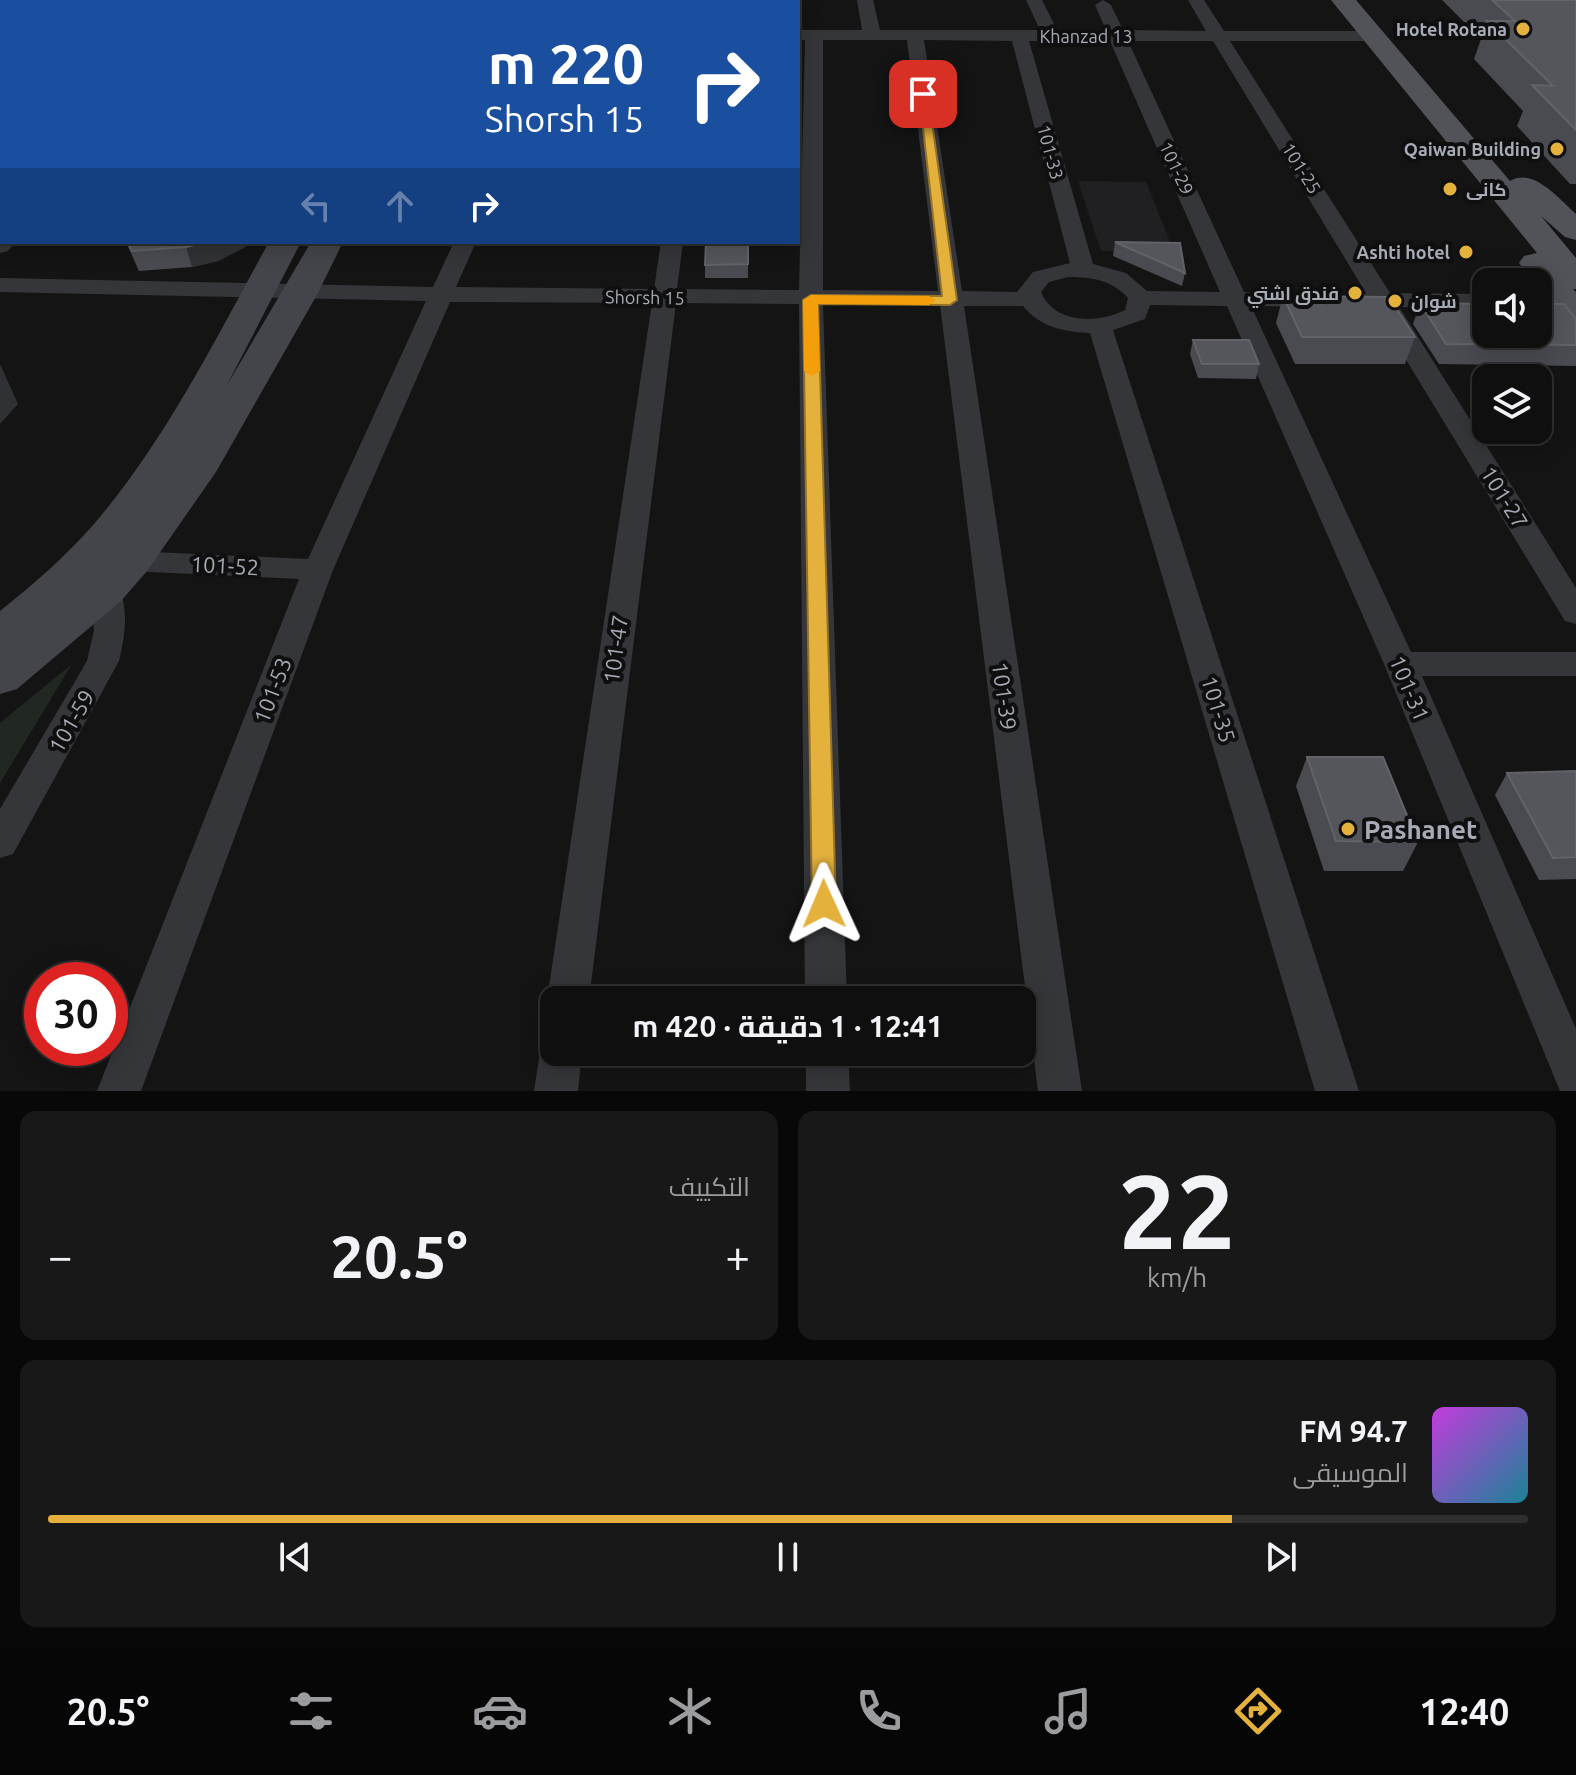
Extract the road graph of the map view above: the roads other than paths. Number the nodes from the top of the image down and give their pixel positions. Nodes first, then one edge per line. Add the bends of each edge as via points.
1 (865, 0) edge
2 (1034, 0) edge
3 (1196, 0) edge
4 (1343, 0) edge
5 (1359, 0) edge
6 (1103, 5) dead end
7 (806, 35) edge
8 (872, 35) junction
9 (915, 35) junction
10 (1019, 35) junction
11 (1051, 36) junction
12 (1117, 36) junction
13 (1221, 36) junction
14 (1374, 36) junction
15 (1501, 176) junction
16 (1576, 230) edge
17 (284, 244) edge
18 (326, 244) edge
19 (464, 244) edge
20 (672, 244) edge
21 (1576, 250) edge
22 (1083, 270) junction
23 (0, 285) edge
24 (260, 291) junction
25 (301, 293) junction
26 (441, 295) junction
27 (662, 297) junction
28 (1140, 298) junction
29 (1031, 299) junction
30 (1564, 299) edge
31 (811, 300) junction
32 (950, 300) junction
33 (1384, 300) junction
34 (1238, 301) junction
35 (1472, 301) edge
36 (1100, 327) junction
37 (318, 570) junction
38 (118, 575) junction
39 (1576, 613) edge
40 (0, 636) edge
41 (1400, 664) junction
42 (1576, 664) edge
43 (0, 676) edge
44 (0, 843) edge
45 (570, 986) edge
46 (826, 986) edge
47 (559, 1066) edge
48 (827, 1066) edge
49 (1576, 1079) edge
50 (119, 1091) edge
51 (556, 1091) edge
52 (828, 1091) edge
53 (1060, 1091) edge
54 (1337, 1091) edge

1 - 8 street
2 - 11 street
3 - 13 street, 101-25
4 - 14 main road
5 - 15 main road via 1410,54
6 - 12 street, 101-29
7 - 8 street, Khanzad 13
7 - 31 street
8 - 9 street, Khanzad 13
9 - 10 street, Khanzad 13
9 - 32 street, 101-39
10 - 11 street, Khanzad 13
10 - 22 street, 101-33
11 - 12 street, Khanzad 13
12 - 13 street, Khanzad 13
12 - 34 street, 101-29
13 - 14 street, Khanzad 13
13 - 33 street, 101-25
14 - 15 main road
15 - 16 main road
15 - 21 main road
15 - 30 main road via 1517,237
17 - 24 main road
18 - 25 main road
19 - 26 street, 101-53
20 - 27 street, 101-47
22 - 28 street via 1114,276
22 - 29 street via 1041,277 1029,291
23 - 24 street, Shorsh 15
24 - 25 street, Shorsh 15
24 - 40 main road via 158,469 75,570
25 - 26 street, Shorsh 15
25 - 38 main road via 195,472
26 - 27 street, Shorsh 15
26 - 37 street, 101-53
27 - 31 street, Shorsh 15
27 - 45 street, 101-47
28 - 34 street
28 - 36 street via 1136,314
29 - 32 street, Shorsh 15
29 - 36 street via 1064,323
31 - 32 street, Shorsh 15
31 - 46 street
32 - 53 street, 101-39
33 - 34 street
33 - 35 street
33 - 39 street, 101-27
34 - 41 street, 101-31
36 - 54 street, 101-35
37 - 38 street, 101-52
37 - 50 street, 101-53
38 - 43 main road
38 - 44 street, 101-59 via 103,661
41 - 42 street
41 - 49 street, 101-31
47 - 51 street
48 - 52 street

